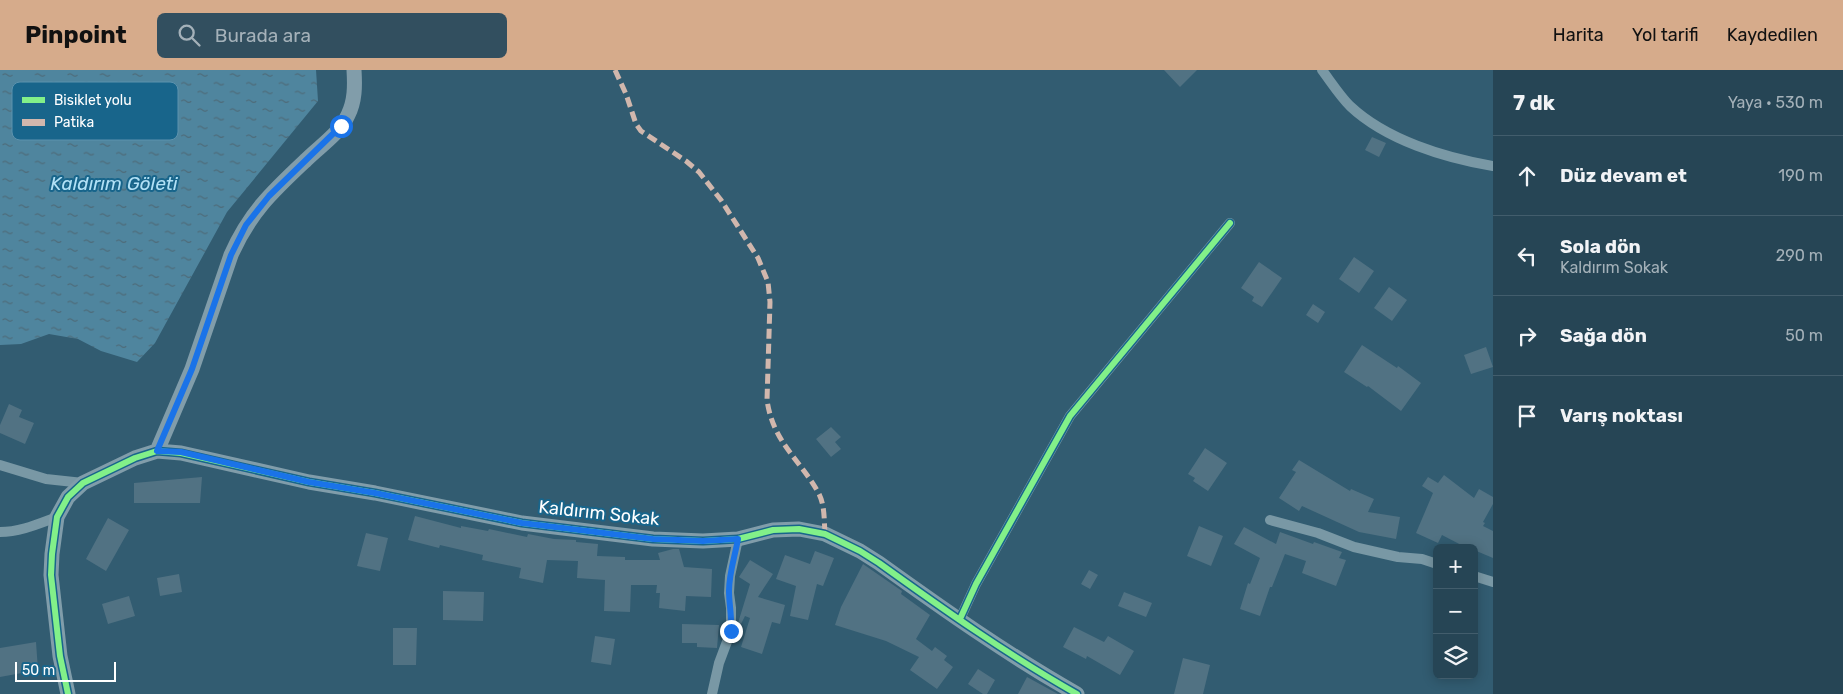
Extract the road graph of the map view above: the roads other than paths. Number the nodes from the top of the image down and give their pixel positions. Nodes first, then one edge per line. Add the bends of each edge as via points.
1 (354, 70) edge
2 (1322, 70) edge
3 (1493, 166) edge
4 (1230, 223) dead end
5 (157, 451) junction
6 (0, 465) edge
7 (83, 483) junction
8 (57, 517) junction
9 (1270, 520) dead end
10 (0, 532) edge
11 (738, 539) junction
12 (1433, 563) edge
13 (1478, 577) edge
14 (1493, 582) edge
15 (960, 619) junction
16 (68, 694) edge
17 (712, 694) edge
18 (1077, 694) edge

1 - 5 street via 355,90 348,117 254,212 238,238 192,369
2 - 3 street via 1350,105 1389,133 1444,156
4 - 15 street via 1070,416 976,584
5 - 7 street, Kaldırım Sokak
5 - 11 street, Kaldırım Sokak via 181,452 309,482 522,523 653,539
6 - 7 street via 46,479
7 - 8 street via 68,497
8 - 10 street via 29,528
8 - 16 street via 51,575 60,656
9 - 12 street via 1354,547
11 - 15 street, Kaldırım Sokak via 773,530 825,534 879,562
11 - 17 street via 730,576 731,631 719,662
13 - 14 street
15 - 18 street, Kaldırım Sokak via 1038,672

